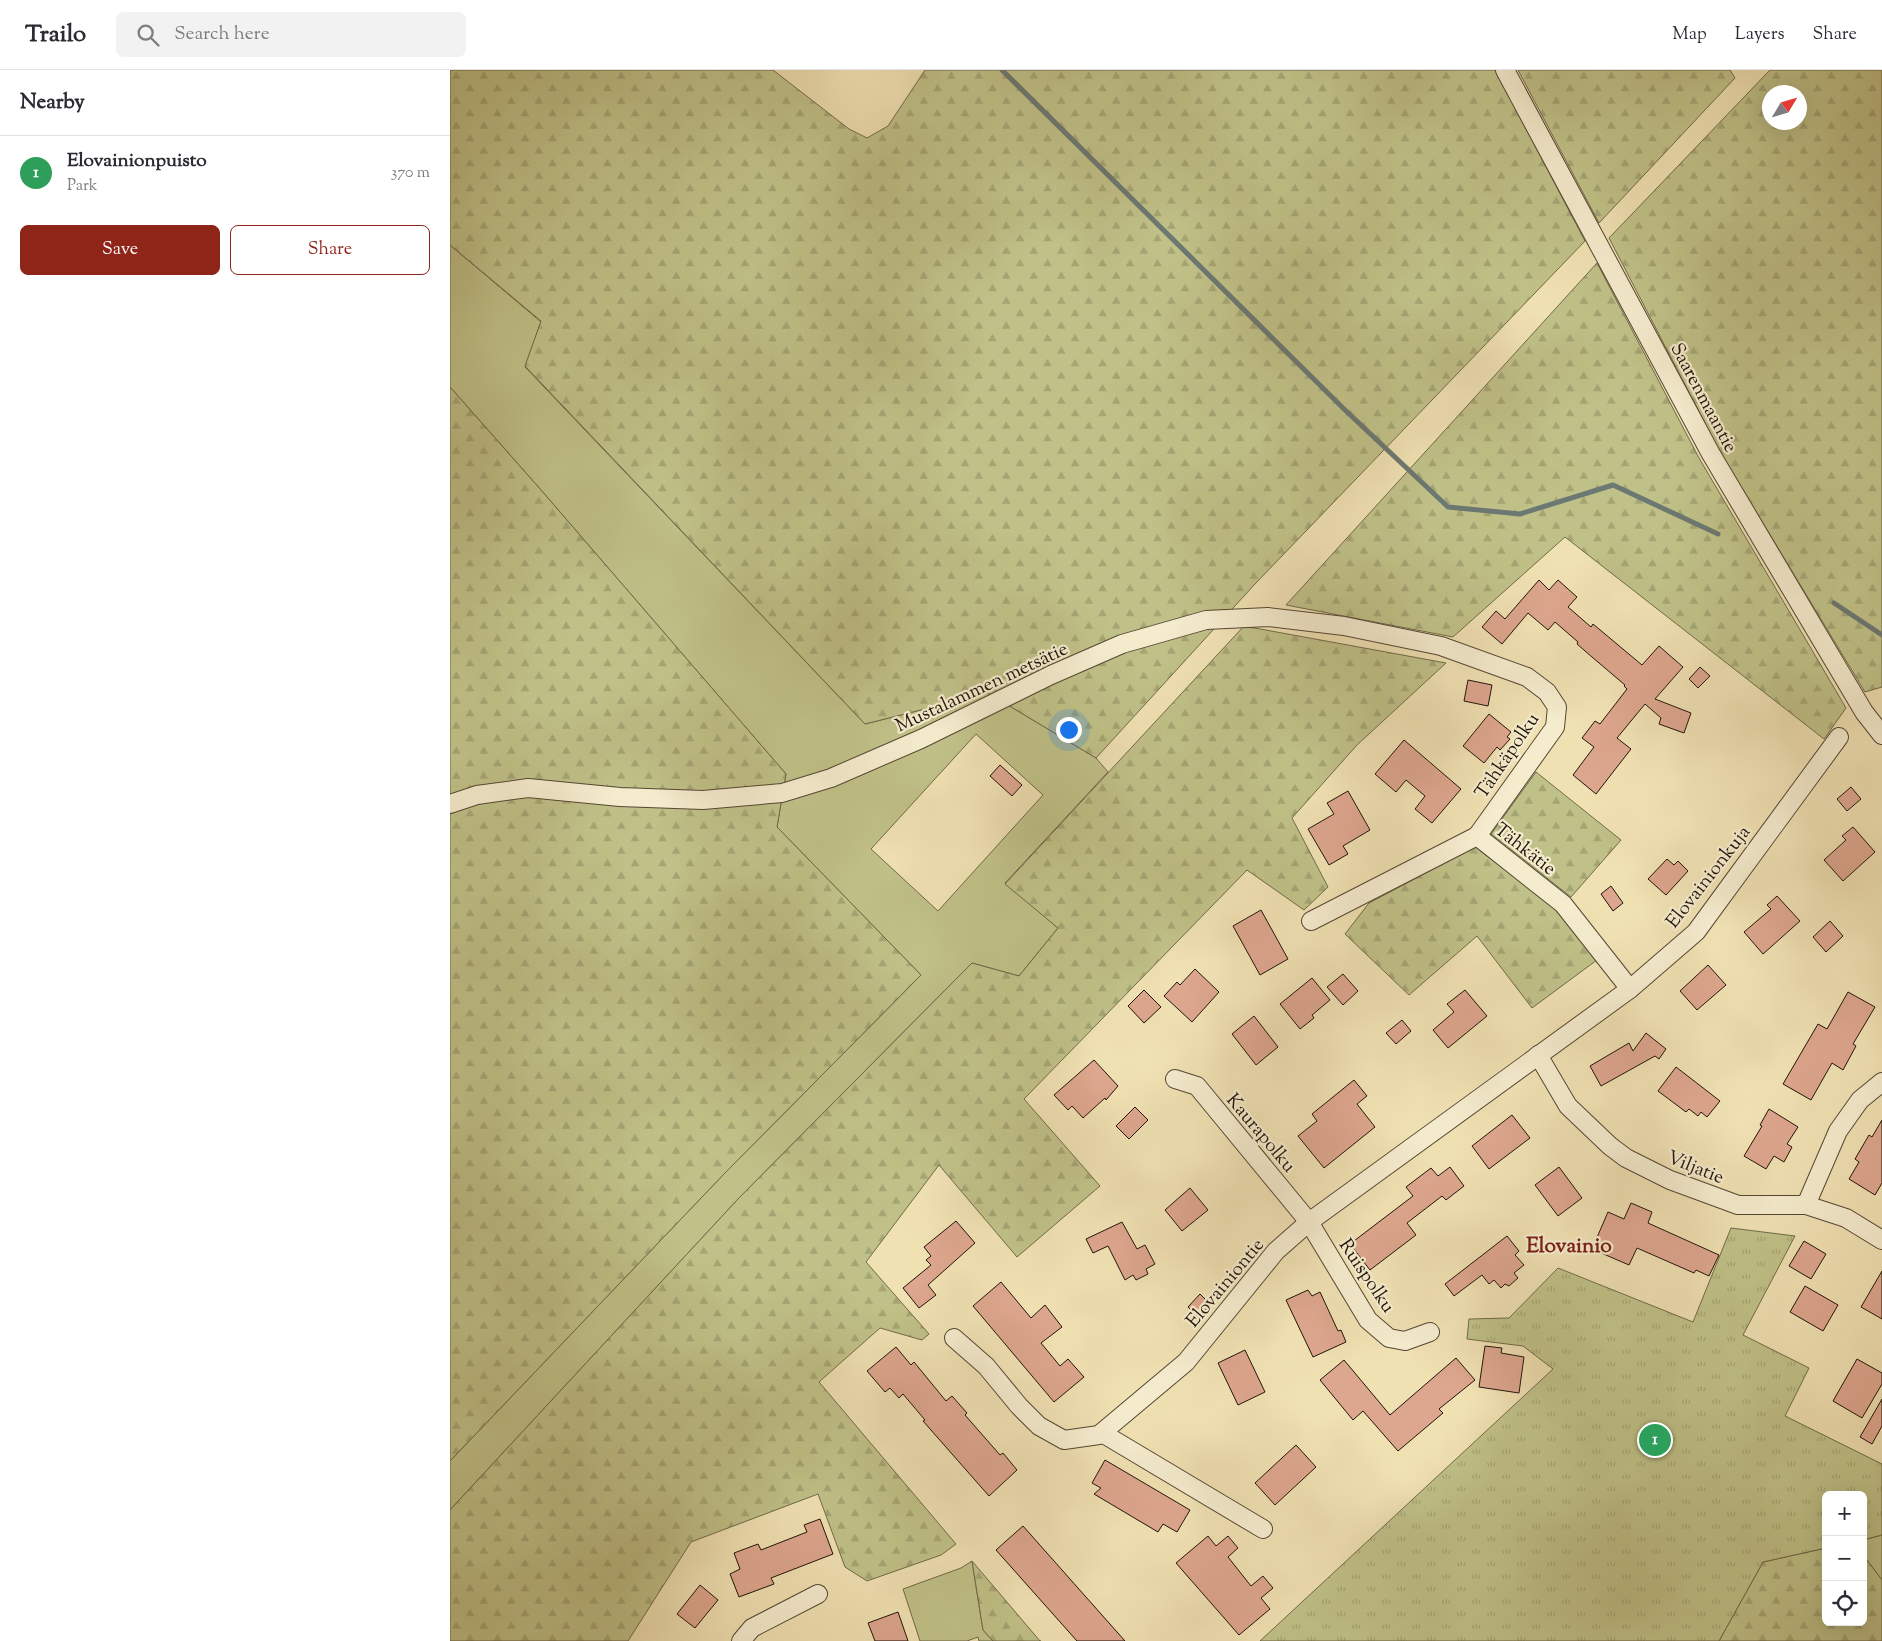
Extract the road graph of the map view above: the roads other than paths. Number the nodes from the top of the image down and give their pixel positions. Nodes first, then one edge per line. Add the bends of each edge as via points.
1 (1505, 70) edge
2 (1527, 677) joint
3 (1882, 734) edge
4 (1839, 737) dead end
5 (450, 804) edge
6 (1477, 836) junction
7 (1311, 921) dead end
8 (1630, 989) junction
9 (1538, 1055) junction
10 (1175, 1079) dead end
11 (1882, 1082) edge
12 (1806, 1205) junction
13 (1309, 1222) junction
14 (1882, 1240) edge
15 (1430, 1332) dead end
16 (954, 1338) dead end
17 (1102, 1433) junction
18 (1263, 1530) dead end
19 (818, 1594) dead end
20 (741, 1641) edge

1 - 3 street, Saarenmaantie via 1711,454 1864,712
2 - 5 street, Mustalammen metsätie via 1441,646 1344,626 1268,617 1206,620 1122,644 921,739 831,778 782,793 703,800 620,798 528,788
2 - 6 street, Tähkäpolku via 1547,692 1557,707 1555,727
4 - 8 street, Elovainionkuja via 1696,932
6 - 7 street, Tähkätie
6 - 8 street, Tähkätie via 1563,904
8 - 9 street, Elovainionkuja
9 - 12 street, Viljatie via 1568,1106 1626,1158 1670,1180 1738,1205
9 - 13 street, Elovainiontie
10 - 13 street, Kaurapolku via 1196,1086
11 - 12 street via 1860,1100 1838,1131
12 - 14 street, Viljatie via 1846,1218
13 - 15 street, Ruispolku via 1368,1320 1389,1338 1405,1341
13 - 17 street, Elovainiontie via 1276,1251 1186,1362
16 - 17 street, Elovainiontie via 986,1366 1039,1426 1064,1440
17 - 18 street
19 - 20 street via 752,1628

